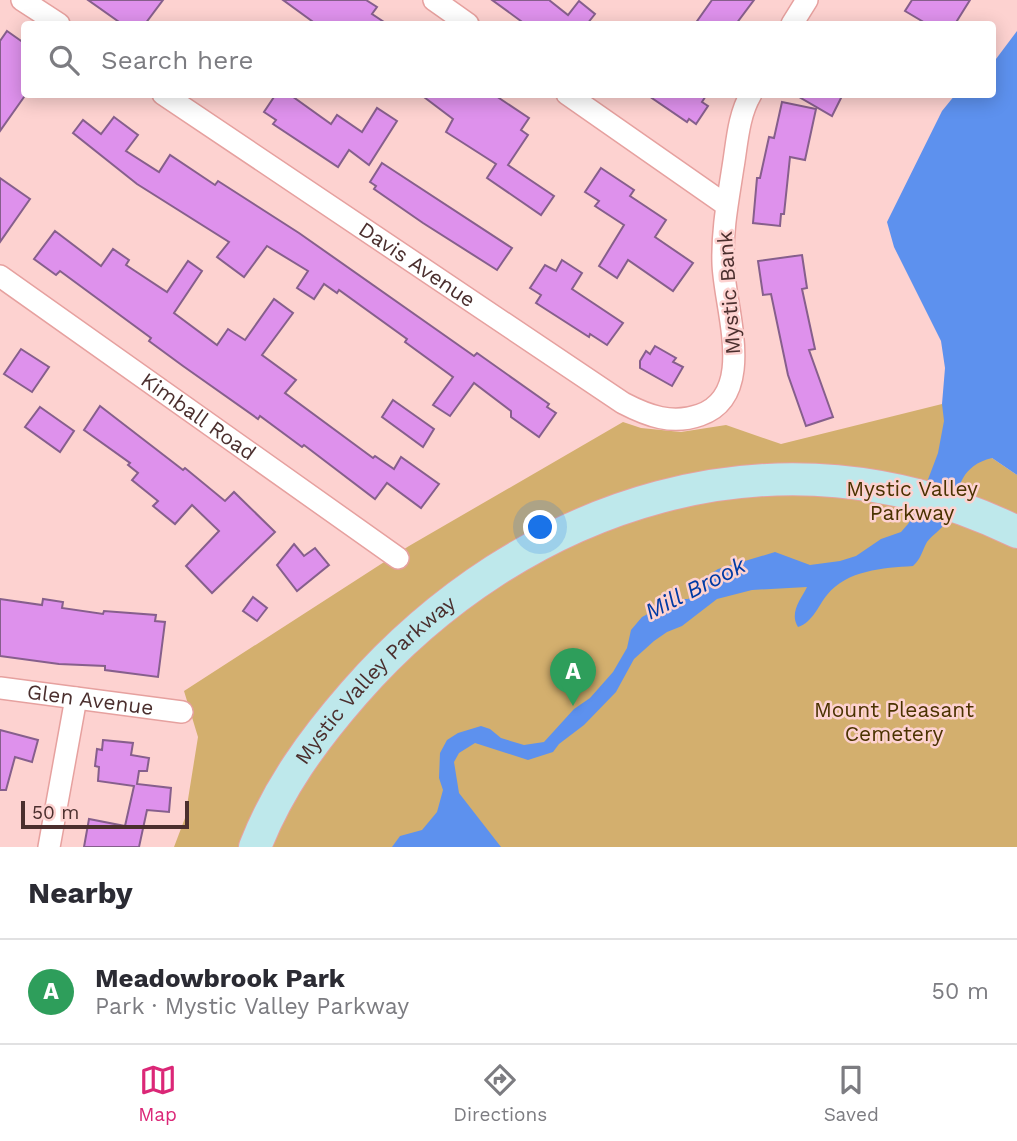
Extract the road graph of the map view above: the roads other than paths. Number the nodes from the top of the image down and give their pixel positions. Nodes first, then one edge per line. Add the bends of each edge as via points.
1 (22, 0) edge
2 (434, 0) edge
3 (807, 0) edge
4 (54, 21) edge
5 (464, 21) edge
6 (794, 21) edge
7 (169, 98) edge
8 (573, 98) edge
9 (750, 98) edge
10 (726, 205) junction
11 (0, 276) edge
12 (676, 420) joint
13 (1017, 532) edge
14 (398, 558) dead end
15 (0, 688) edge
16 (76, 698) junction
17 (182, 712) dead end
18 (49, 847) edge
19 (255, 847) edge

1 - 4 street
2 - 5 street
3 - 6 street
7 - 12 street, Davis Avenue via 623,403
8 - 10 street
9 - 10 street, Mystic Bank via 738,133
10 - 12 street, Mystic Bank via 723,267 734,344 731,377 718,405
11 - 14 street, Kimball Road
13 - 19 main road, Mystic Valley Parkway via 962,508 909,493 827,481 732,483 615,510 534,546 456,597 381,662 299,760
15 - 16 street, Glen Avenue
16 - 17 street, Glen Avenue
16 - 18 street

